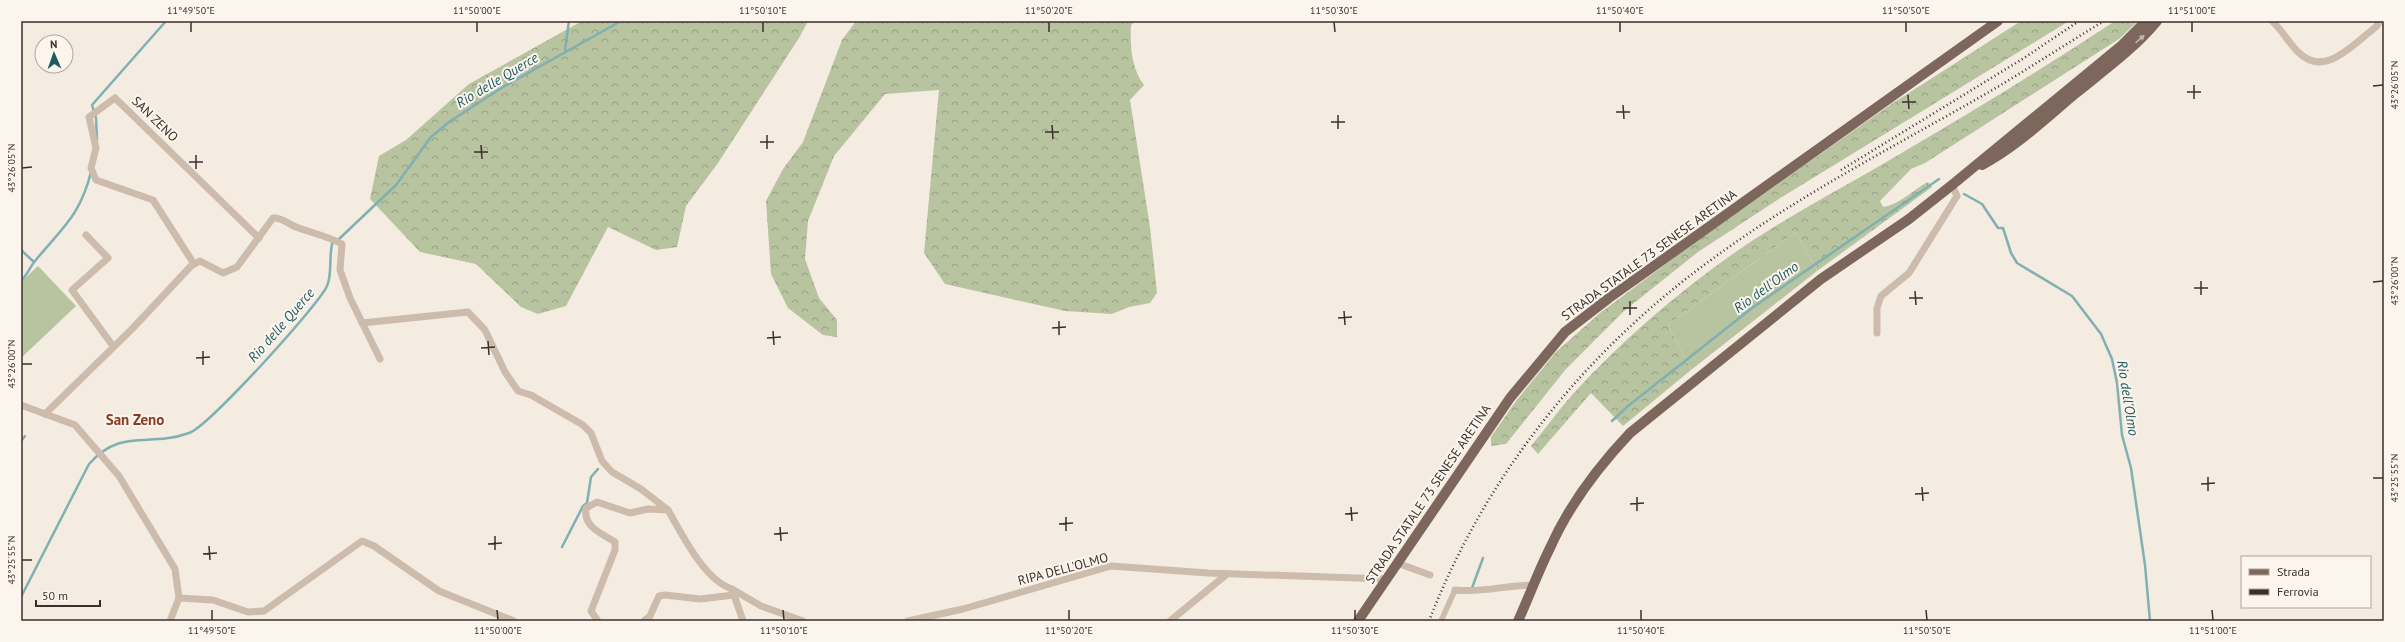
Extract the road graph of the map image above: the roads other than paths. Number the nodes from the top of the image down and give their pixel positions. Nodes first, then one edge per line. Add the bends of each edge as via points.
1 (1998, 21) edge
2 (2146, 21) edge
3 (2157, 21) edge
4 (2272, 21) edge
5 (2380, 25) edge
6 (1966, 174) junction
7 (1952, 186) junction
8 (86, 235) dead end
9 (259, 238) junction
10 (194, 264) junction
11 (362, 323) junction
12 (1877, 333) dead end
13 (113, 346) junction
14 (380, 359) dead end
15 (21, 405) edge
16 (45, 414) junction
17 (668, 510) junction
18 (1397, 563) junction
19 (1227, 574) junction
20 (1430, 575) dead end
21 (1385, 579) junction
22 (1534, 585) junction
23 (1455, 590) joint
24 (733, 592) junction
25 (179, 598) junction
26 (170, 621) edge
27 (514, 621) edge
28 (598, 621) edge
29 (644, 621) edge
30 (743, 621) edge
31 (803, 621) edge
32 (908, 621) edge
33 (1170, 621) edge
34 (1358, 621) edge
35 (1441, 621) edge
36 (1518, 621) edge

1 - 18 main road, STRADA STATALE 73 SENESE ARETINA via 1565,332 1510,398
2 - 6 main road
6 -> 3 main road via 1995,158 2046,118 2127,50
4 - 5 street via 2303,57 2322,63 2331,60
6 - 7 main road
7 - 12 street via 1957,196 1909,273 1881,296 1877,308
7 - 22 main road via 1909,219 1821,279 1630,434 1607,458 1578,498 1550,547
8 - 13 street via 108,258 72,290
9 - 10 street via 237,267 223,273 200,261
9 - 10 street, SAN ZENO via 115,98 89,117 96,148 91,168 96,180 153,200
9 - 11 street via 273,218 278,217 295,227 318,233 342,244 340,270
10 - 13 street
11 - 14 street
11 - 17 street via 468,312 485,330 505,372 518,391 530,395 583,425 590,433 602,461 612,472
13 - 16 street
15 - 16 street
16 - 25 street via 75,425 119,476 175,569
17 - 24 street via 688,545 707,570
17 - 28 street via 648,509 630,513 597,502 586,508 584,517 588,525 615,542 615,550 591,610
18 - 20 street
18 - 21 main road, STRADA STATALE 73 SENESE ARETINA
19 - 21 street, RIPA DELL'OLMO
19 - 32 street, RIPA DELL'OLMO via 1111,566 963,609
19 - 33 street
21 - 34 main road, STRADA STATALE 73 SENESE ARETINA
22 - 23 street via 1470,592
22 - 36 main road
23 - 35 street
24 - 29 street via 700,599 665,594 659,596 650,616
24 - 30 street
24 - 31 street via 761,606
25 - 26 street
25 - 27 street via 213,600 248,612 264,611 362,541 374,546 439,591

